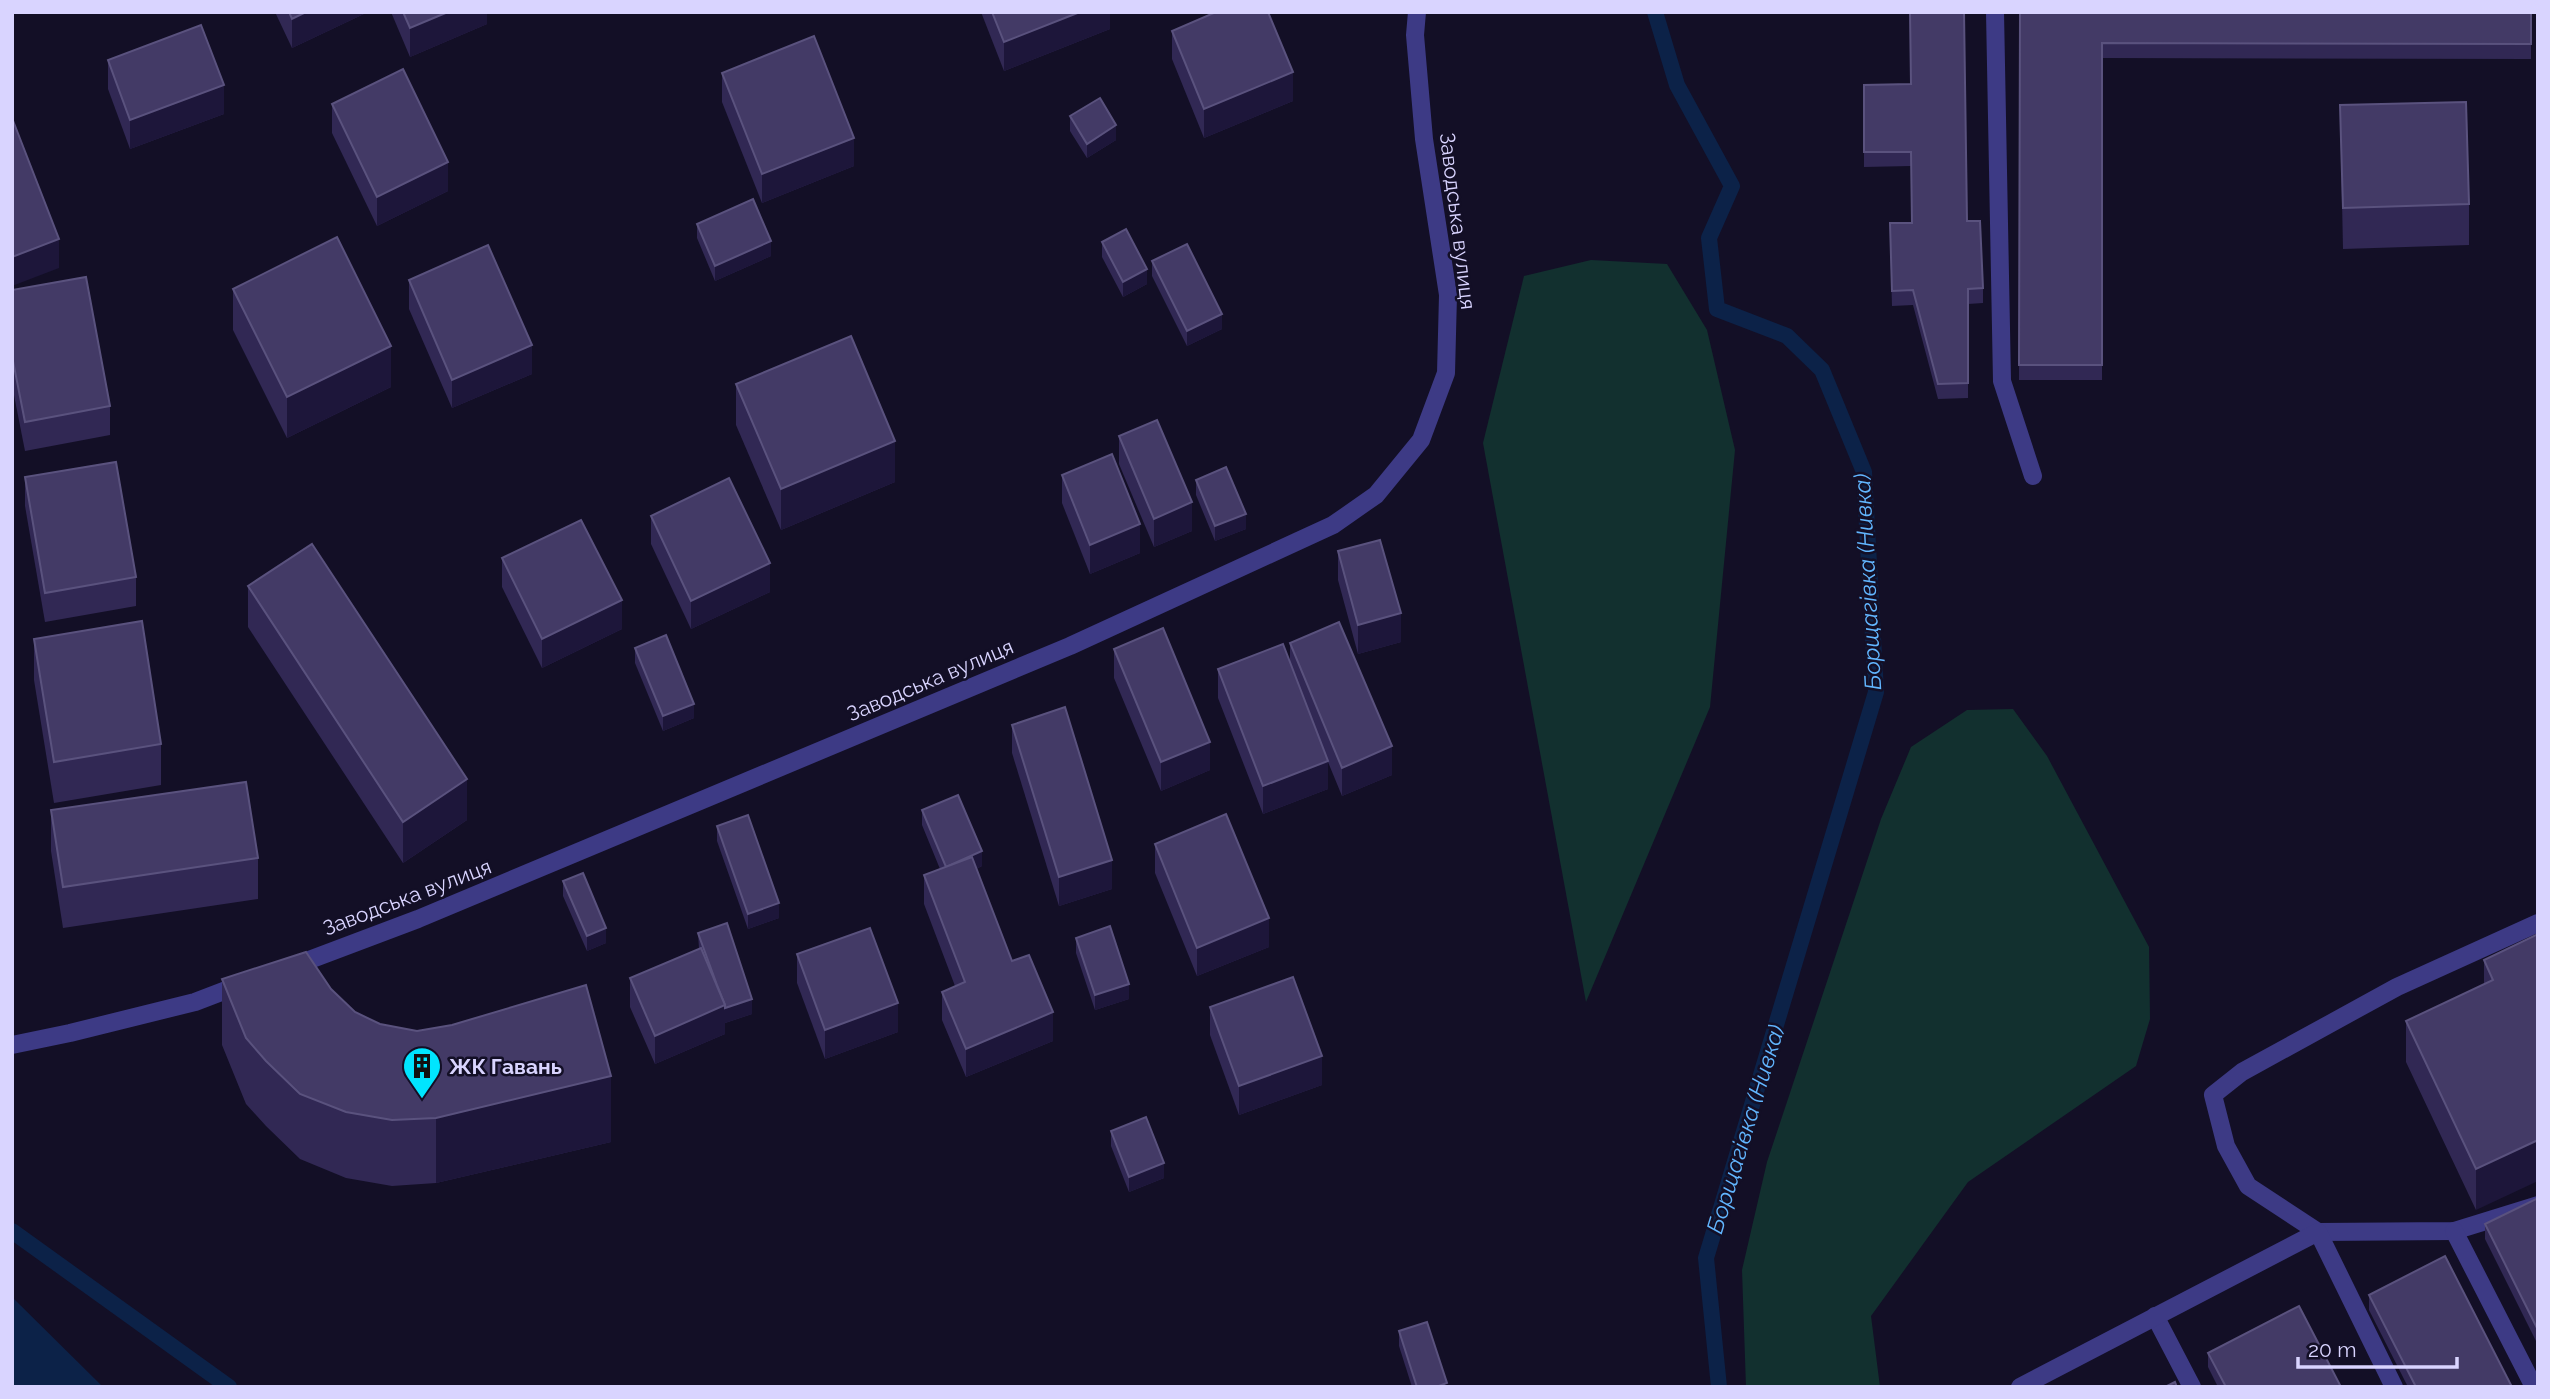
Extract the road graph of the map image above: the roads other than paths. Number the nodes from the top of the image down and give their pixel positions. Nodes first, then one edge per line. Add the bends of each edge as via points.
1 (1417, 12) edge
2 (1995, 12) edge
3 (2033, 476) dead end
4 (2538, 923) edge
5 (12, 1045) edge
6 (2538, 1205) edge
7 (2454, 1231) junction
8 (2318, 1232) junction
9 (2155, 1317) junction
10 (2040, 1382) edge
11 (2020, 1387) edge
12 (2192, 1387) edge
13 (2394, 1387) edge
14 (2534, 1387) edge

1 - 5 street, Заводська вулиця via 1424,139 1448,295 1446,373 1421,440 1376,495 1333,525 1070,646 418,919 195,1002
2 - 3 street via 2002,381
4 - 8 street via 2397,987 2242,1072 2213,1095 2225,1146 2248,1186
6 - 7 street
7 - 8 street
7 - 14 street
8 - 9 street
8 - 13 street
9 - 10 street
9 - 12 street
10 - 11 street

